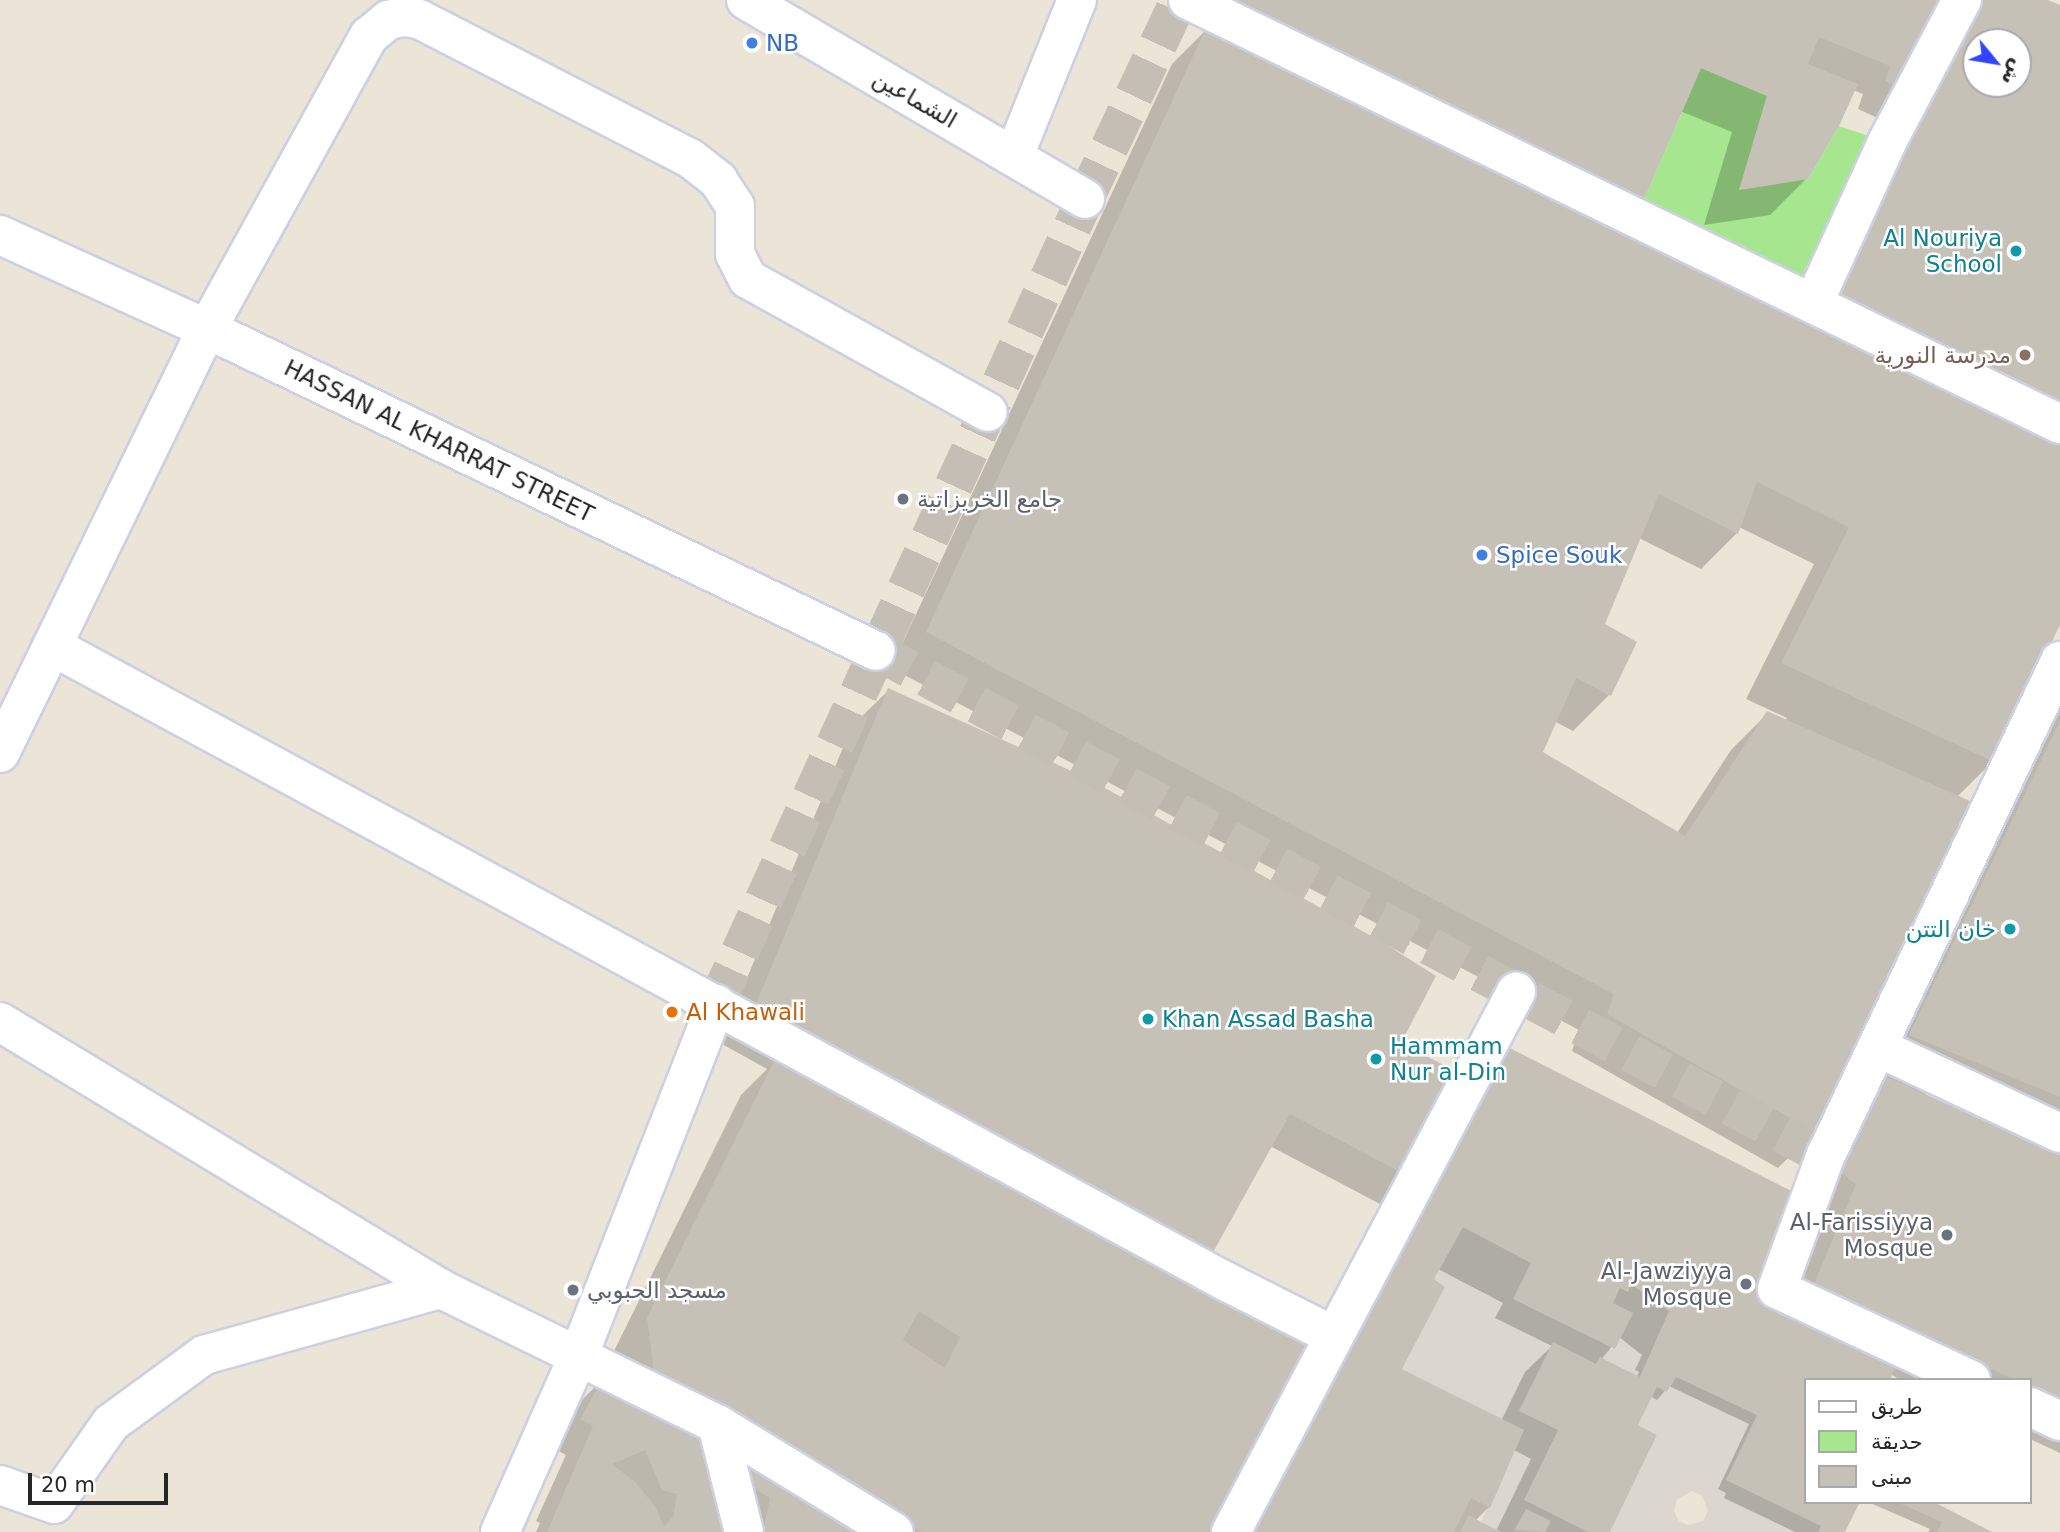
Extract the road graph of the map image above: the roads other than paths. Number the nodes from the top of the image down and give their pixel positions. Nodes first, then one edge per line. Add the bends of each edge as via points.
1 (746, 0) edge
2 (1077, 0) edge
3 (1188, 0) edge
4 (1962, 0) edge
5 (1014, 156) junction
6 (1084, 199) dead end
7 (0, 234) edge
8 (1813, 304) junction
9 (207, 329) junction
10 (988, 412) dead end
11 (2060, 424) edge
12 (52, 646) junction
13 (876, 651) tunnel mouth
14 (2060, 661) edge
15 (0, 753) edge
16 (1516, 992) dead end
17 (716, 1004) junction
18 (0, 1022) edge
19 (1877, 1047) junction
20 (2060, 1133) edge
21 (441, 1289) junction
22 (1335, 1336) junction
23 (578, 1357) junction
24 (1967, 1378) edge
25 (2032, 1408) edge
26 (2060, 1421) edge
27 (717, 1424) junction
28 (0, 1485) edge
29 (500, 1532) edge
30 (744, 1532) edge
31 (894, 1532) edge
32 (1231, 1532) edge

1 - 5 street, الشماعين
2 - 5 street
3 - 8 street
4 - 8 street via 1886,142
5 - 6 street, الشماعين
7 - 9 street, HASSAN AL KHARRAT STREET
8 - 11 street
9 - 10 street via 369,36 388,20 404,17 419,19 705,168 735,206 735,254 748,278
9 - 12 street
9 - 13 street, HASSAN AL KHARRAT STREET
12 - 15 street
12 - 17 street
14 - 19 street
16 - 22 street
17 - 22 street via 1225,1281
17 - 23 street
18 - 21 street
19 - 20 street
19 - 24 street via 1825,1157 1777,1289
21 - 23 street
21 - 28 street via 204,1355 111,1423 54,1504
22 - 32 street
23 - 27 street
23 - 29 street
25 - 26 street
27 - 30 street
27 - 31 street

